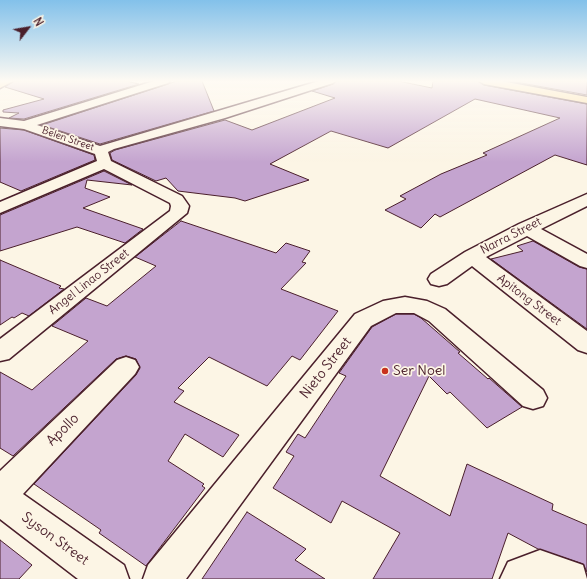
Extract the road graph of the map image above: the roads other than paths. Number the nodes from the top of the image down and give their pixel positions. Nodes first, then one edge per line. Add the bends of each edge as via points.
1 (78, 108) edge
2 (247, 108) edge
3 (0, 122) edge
4 (24, 125) junction
5 (0, 132) edge
6 (103, 157) junction
7 (587, 199) edge
8 (0, 208) edge
9 (178, 213) joint
10 (526, 228) junction
11 (472, 256) junction
12 (587, 262) edge
13 (439, 279) dead end
14 (587, 344) edge
15 (0, 352) edge
16 (126, 367) dead end
17 (534, 398) dead end
18 (0, 494) edge
19 (0, 498) edge
20 (110, 579) edge
21 (162, 579) edge
22 (519, 579) edge
23 (569, 579) edge

1 - 4 street
2 - 6 street via 109,146
3 - 4 street, Belen Street
4 - 5 street
4 - 6 street, Belen Street
6 - 8 street
6 - 9 street, Belen Street via 176,200 180,206
7 - 10 street, Narra Street
9 - 15 street, Angel Linao Street
10 - 11 street, Narra Street
10 - 12 street
11 - 13 street, Narra Street
11 - 14 street, Apitong Street
16 - 18 street, Apollo
17 - 21 street, Nieto Street via 437,315 419,306 391,306 363,320
19 - 20 street, Syson Street
22 - 23 street via 540,569

